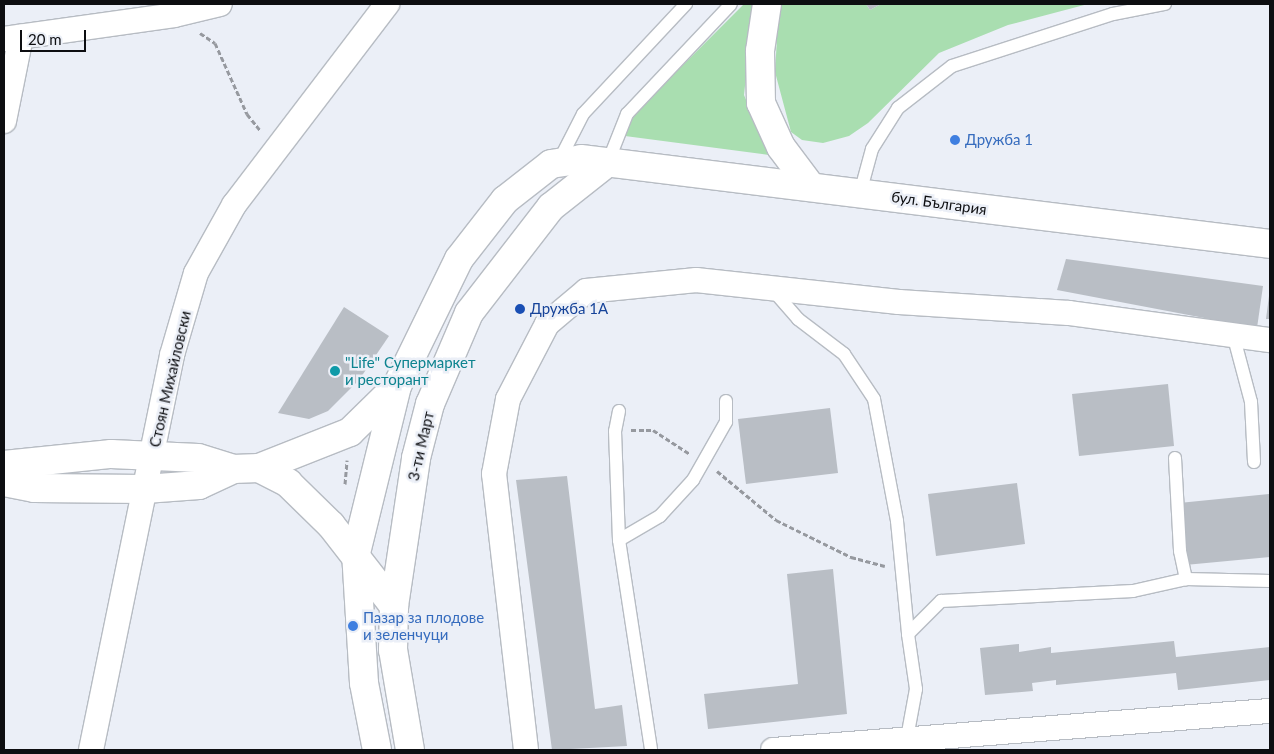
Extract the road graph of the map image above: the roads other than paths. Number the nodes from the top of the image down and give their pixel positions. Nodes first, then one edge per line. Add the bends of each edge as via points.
1 (220, 4) edge
2 (387, 4) edge
3 (686, 4) edge
4 (731, 4) edge
5 (766, 4) edge
6 (1165, 4) edge
7 (174, 10) edge
8 (12, 38) edge
9 (4, 121) edge
10 (560, 161) junction
11 (608, 162) junction
12 (811, 187) junction
13 (860, 193) junction
14 (1270, 244) edge
15 (770, 286) junction
16 (469, 313) junction
17 (1234, 338) junction
18 (1270, 340) edge
19 (397, 386) junction
20 (726, 401) dead end
21 (619, 411) dead end
22 (152, 455) junction
23 (1175, 458) dead end
24 (1254, 462) dead end
25 (4, 465) edge
26 (246, 468) junction
27 (4, 482) edge
28 (145, 489) junction
29 (619, 540) junction
30 (356, 553) junction
31 (1186, 578) junction
32 (1270, 581) edge
33 (394, 606) junction
34 (908, 634) junction
35 (1270, 711) edge
36 (907, 738) junction
37 (91, 750) edge
38 (377, 750) edge
39 (410, 750) edge
40 (526, 750) edge
41 (651, 750) edge
42 (772, 750) edge

1 - 7 street
2 - 22 street, Стоян Михайловски via 234,205 196,273 172,355
3 - 10 lane via 583,114
4 - 11 lane via 627,114
5 - 12 street via 760,52 761,103 781,147
6 - 13 lane via 1113,14 952,66 898,108 872,149
7 - 8 street
8 - 9 street
10 - 11 street, бул. България
10 - 19 street via 526,181 482,226 459,259
11 - 12 street, бул. България
11 - 16 street, 3-ти Март via 551,207
12 - 13 street, бул. България
13 - 14 street, бул. България
15 - 17 street via 898,302 1069,313
15 - 34 lane via 798,318 844,354 874,398 897,521 899,569
15 - 40 street via 696,280 586,291 547,324 508,399 494,474
16 - 19 street
16 - 33 street, 3-ти Март via 430,404 416,458
17 - 18 street
17 - 24 lane via 1251,402
19 - 26 street via 350,432
19 - 30 street
20 - 29 lane via 726,422 703,462 660,516
21 - 29 lane via 615,431
22 - 25 street via 111,454
22 - 26 street via 198,458
22 - 28 street, Стоян Михайловски
23 - 31 lane via 1180,551
26 - 28 street via 198,485
26 - 30 street via 288,483
27 - 28 street via 34,488
28 - 37 street, Стоян Михайловски
29 - 41 lane
30 - 33 street
30 - 38 street via 364,683
31 - 32 lane
31 - 34 lane via 1133,591 941,601
33 - 39 street, 3-ти Март via 393,650
34 - 36 lane via 916,689
35 - 36 street
36 - 42 street

